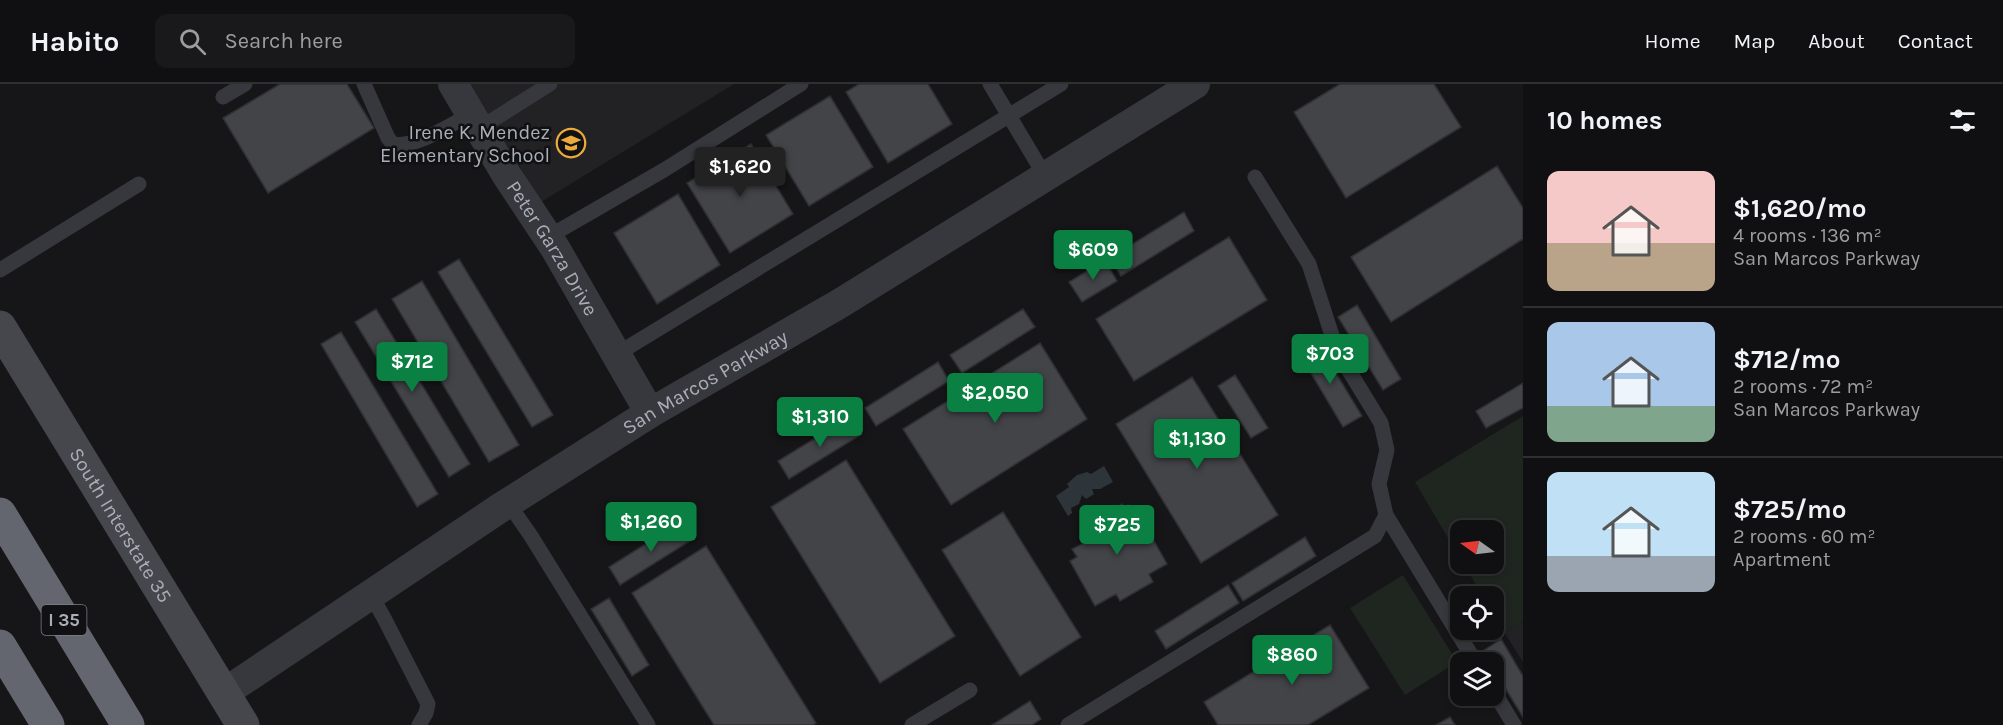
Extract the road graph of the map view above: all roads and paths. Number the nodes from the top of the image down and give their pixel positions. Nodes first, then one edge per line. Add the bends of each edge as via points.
1 (245, 84) edge
2 (364, 84) edge
3 (453, 84) edge
4 (550, 84) edge
5 (801, 84) edge
6 (990, 84) edge
7 (1061, 84) edge
8 (1196, 84) edge
9 (223, 97) dead end
10 (1010, 116) junction
11 (475, 121) junction
12 (1045, 176) junction
13 (1255, 177) dead end
14 (139, 184) dead end
15 (548, 237) junction
16 (0, 270) edge
17 (0, 327) edge
18 (617, 354) junction
19 (650, 413) junction
20 (508, 503) junction
21 (0, 514) edge
22 (1386, 515) junction
23 (371, 595) junction
24 (0, 646) edge
25 (1469, 652) edge
26 (970, 690) dead end
27 (224, 693) junction
28 (1503, 706) edge
29 (48, 725) edge
30 (128, 725) edge
31 (243, 725) edge
32 (419, 725) edge
33 (648, 725) edge
34 (912, 725) edge
35 (1068, 725) edge
36 (1515, 725) edge

1 - 9 lane
2 - 11 lane via 393,144 414,143
3 - 11 street, Peter Garza Drive
4 - 11 lane
5 - 15 lane
6 - 10 lane
7 - 10 lane
8 - 12 street, San Marcos Parkway
10 - 12 lane
10 - 18 lane
11 - 15 street, Peter Garza Drive
12 - 19 street, San Marcos Parkway via 839,304
13 - 22 lane via 1310,264 1337,351 1381,423 1387,450 1379,484
14 - 16 lane
15 - 18 street, Peter Garza Drive
17 - 27 main road, South Interstate 35
18 - 19 street, Peter Garza Drive
19 - 20 street, San Marcos Parkway
20 - 23 street, San Marcos Parkway
20 - 33 lane
21 - 30 highway, I 35
22 - 25 lane
22 - 35 lane via 1375,536
23 - 27 street, San Marcos Parkway
23 - 32 lane via 428,704
24 - 29 highway
26 - 34 lane
27 - 31 main road, South Interstate 35
28 - 36 lane

